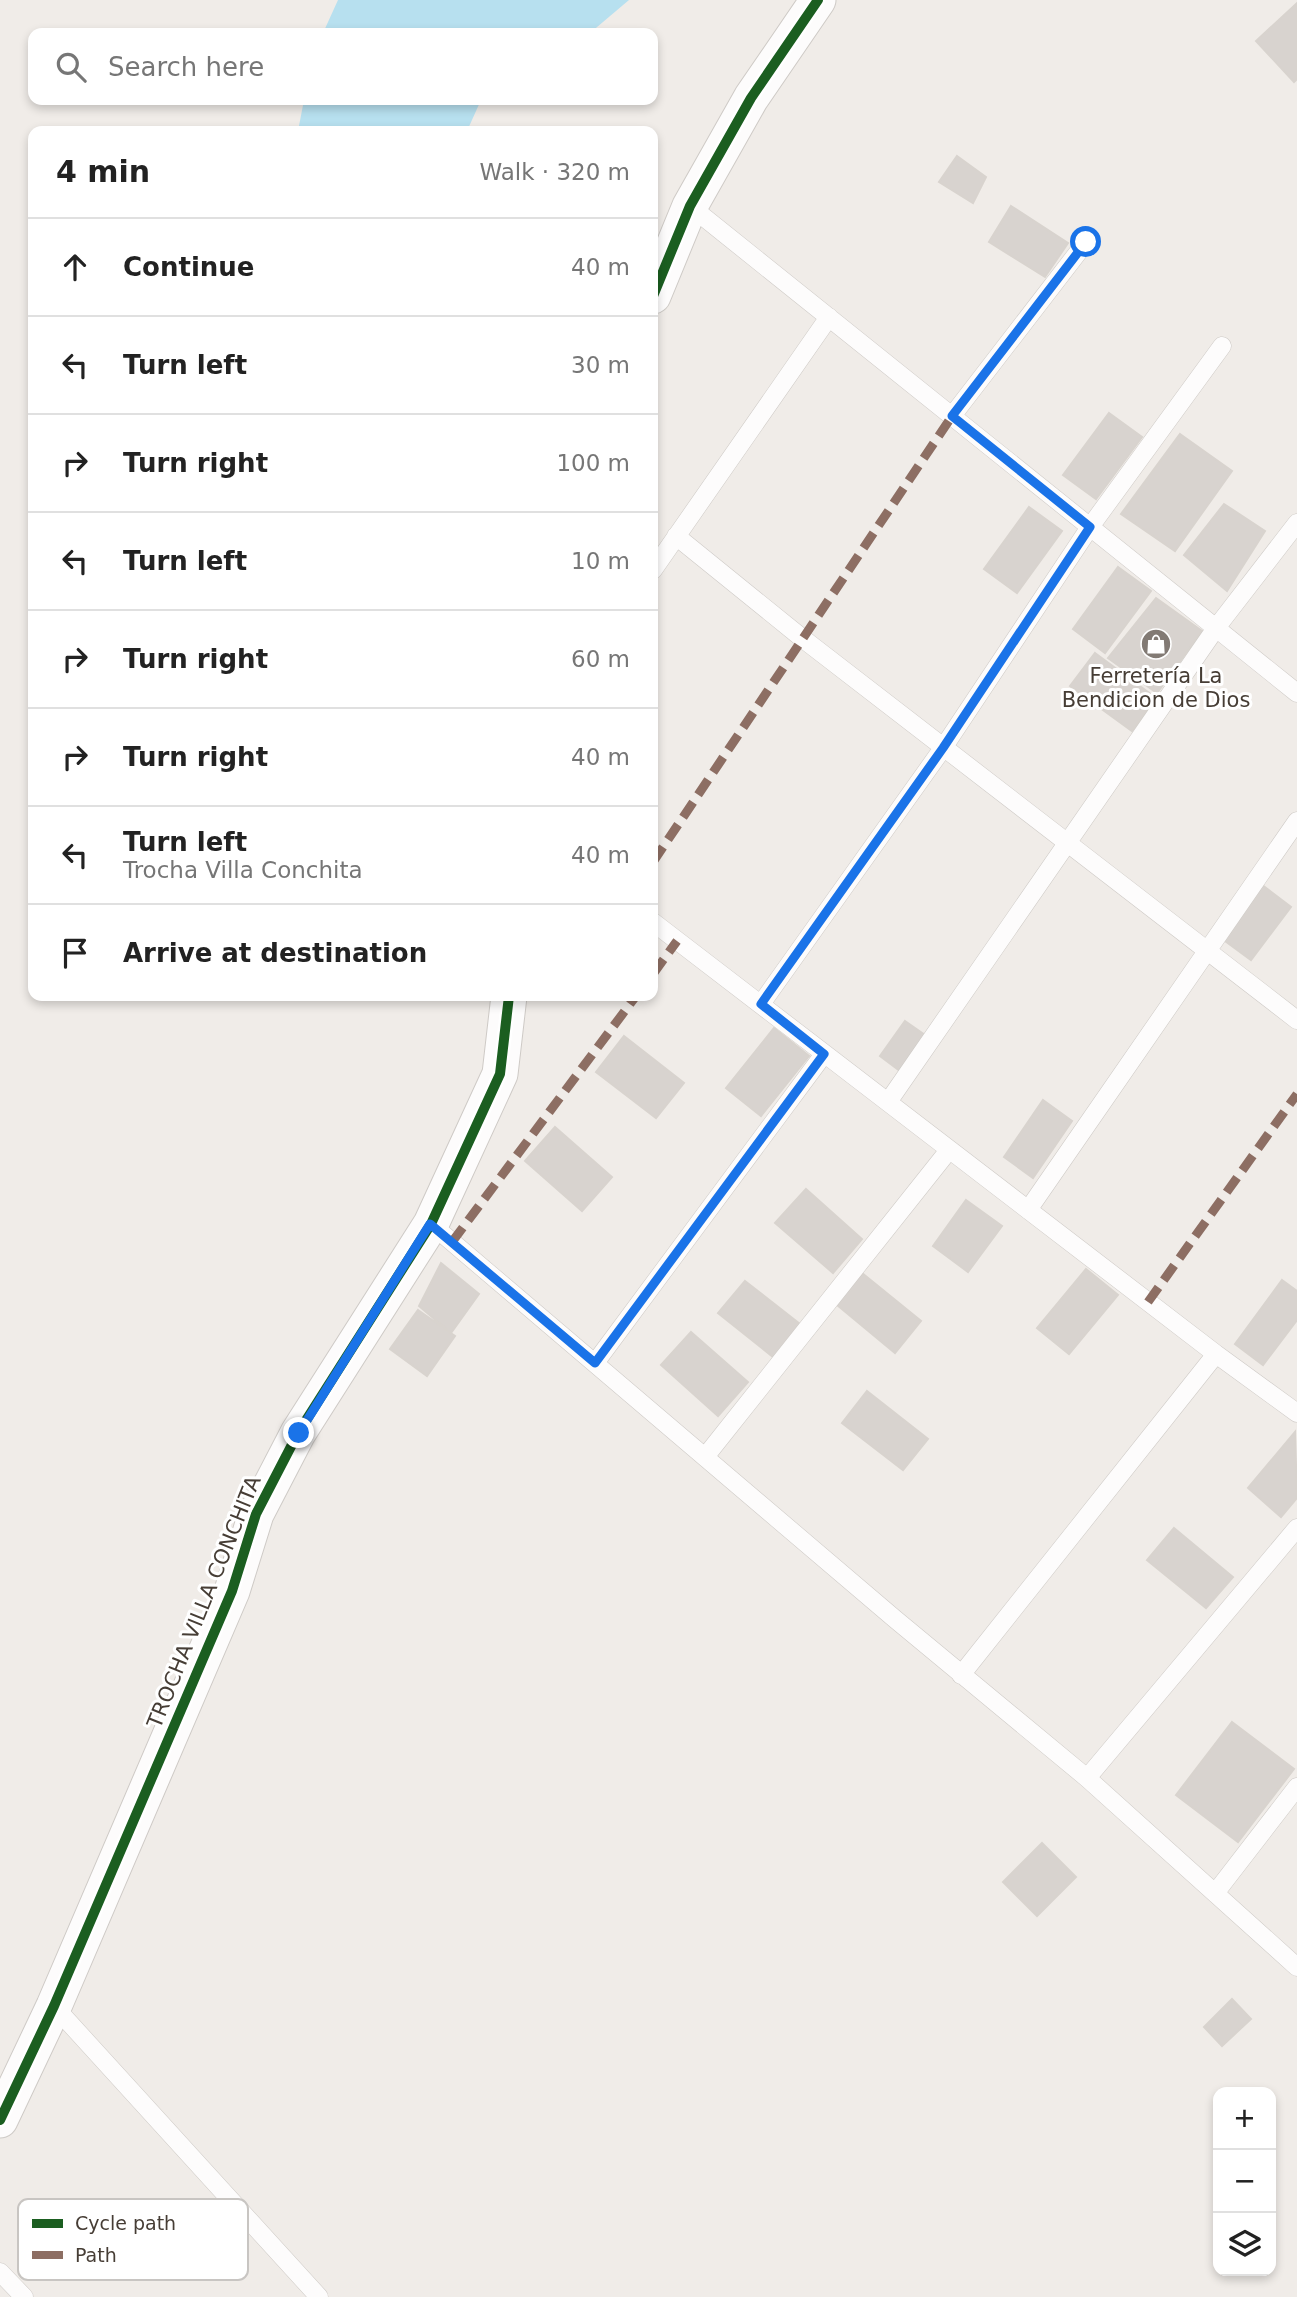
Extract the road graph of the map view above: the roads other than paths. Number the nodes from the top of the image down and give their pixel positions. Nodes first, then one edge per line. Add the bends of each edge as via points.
1 (818, 0) edge
2 (690, 206) junction
3 (1086, 242) dead end
4 (658, 284) edge
5 (829, 317) junction
6 (1222, 346) dead end
7 (952, 416) junction
8 (1297, 523) edge
9 (1090, 527) junction
10 (676, 536) junction
11 (658, 563) edge
12 (1216, 628) junction
13 (1297, 693) edge
14 (943, 748) junction
15 (1297, 821) edge
16 (1067, 844) junction
17 (658, 926) edge
18 (1208, 950) junction
19 (508, 1001) edge
20 (761, 1004) junction
21 (1297, 1020) edge
22 (824, 1054) junction
23 (888, 1102) junction
24 (949, 1150) junction
25 (1028, 1210) junction
26 (430, 1224) junction
27 (1216, 1354) junction
28 (595, 1363) junction
29 (1297, 1413) edge
30 (705, 1457) junction
31 (1297, 1528) edge
32 (961, 1675) junction
33 (1087, 1778) junction
34 (1297, 1787) edge
35 (1216, 1892) junction
36 (1297, 1967) edge
37 (54, 2006) junction
38 (0, 2120) edge
39 (230, 2199) edge
40 (248, 2219) edge
41 (0, 2272) edge
42 (24, 2297) edge
43 (319, 2297) edge

1 - 2 street via 751,97
2 - 4 street
2 - 5 lane
3 - 7 lane
5 - 7 lane
5 - 10 lane
6 - 9 lane
7 - 9 lane
8 - 12 lane
9 - 12 lane
9 - 14 lane
10 - 11 lane
10 - 14 lane
12 - 13 lane
12 - 16 lane
14 - 16 lane
14 - 20 lane
15 - 18 lane
16 - 18 lane
16 - 23 lane
17 - 20 lane
18 - 21 lane
18 - 25 lane
19 - 26 street, TROCHA VILLA CONCHITA via 500,1074
20 - 22 lane
22 - 23 lane
22 - 28 lane
23 - 24 lane
24 - 25 lane
24 - 30 lane
25 - 27 lane
26 - 28 lane
26 - 37 street, TROCHA VILLA CONCHITA via 299,1433 256,1514 232,1591
27 - 29 lane
27 - 32 lane
28 - 30 lane
30 - 32 lane
31 - 33 lane
32 - 33 lane
33 - 35 lane
34 - 35 lane
35 - 36 lane
37 - 38 street, TROCHA VILLA CONCHITA
37 - 39 lane
40 - 43 lane
41 - 42 lane

